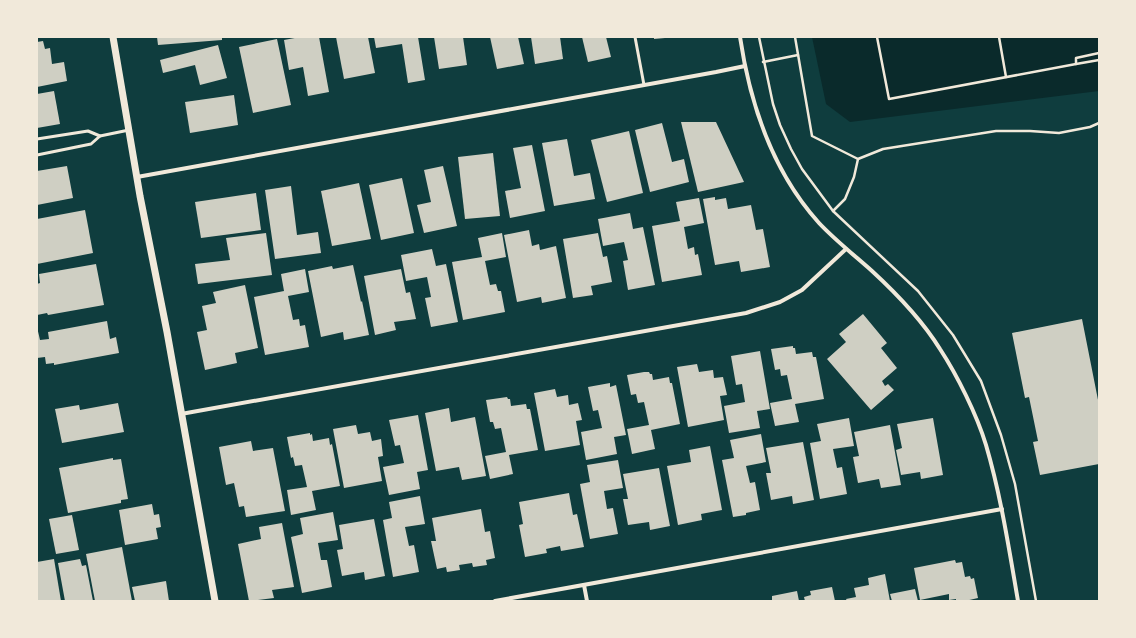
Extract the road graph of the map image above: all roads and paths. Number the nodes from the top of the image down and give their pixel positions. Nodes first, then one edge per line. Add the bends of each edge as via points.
1 (113, 37) edge
2 (635, 37) edge
3 (740, 37) edge
4 (759, 37) edge
5 (795, 37) edge
6 (877, 37) edge
7 (999, 37) edge
8 (1099, 53) edge
9 (798, 55) junction
10 (1099, 60) edge
11 (763, 62) junction
12 (1076, 64) junction
13 (745, 66) junction
14 (1006, 77) junction
15 (644, 85) junction
16 (1099, 123) edge
17 (129, 130) junction
18 (100, 136) junction
19 (37, 139) edge
20 (37, 155) edge
21 (858, 159) junction
22 (137, 178) junction
23 (846, 248) junction
24 (181, 414) junction
25 (1002, 509) junction
26 (584, 585) junction
27 (214, 601) edge
28 (495, 601) edge
29 (587, 601) edge
30 (1018, 601) edge

1 - 17 street
2 - 15 lane
3 - 13 street
4 - 11 path
5 - 9 path
6 - 14 path via 889,99
7 - 14 path
8 - 12 path via 1076,58
9 - 11 path
9 - 21 path via 812,136
10 - 12 path
11 - 21 path via 773,104 790,149 832,211 845,199
12 - 14 path
13 - 15 street
13 - 23 street via 755,106 768,142 788,180 819,223
15 - 22 street
16 - 21 path via 1059,133 996,132 883,149
17 - 18 lane
17 - 22 street
18 - 19 lane via 88,131
18 - 20 lane via 91,144
22 - 24 street
23 - 24 street via 802,290 780,302 746,313
23 - 25 street via 920,320 941,350 969,402 986,445
24 - 27 street
25 - 26 street
25 - 30 street
26 - 28 street
26 - 29 street

